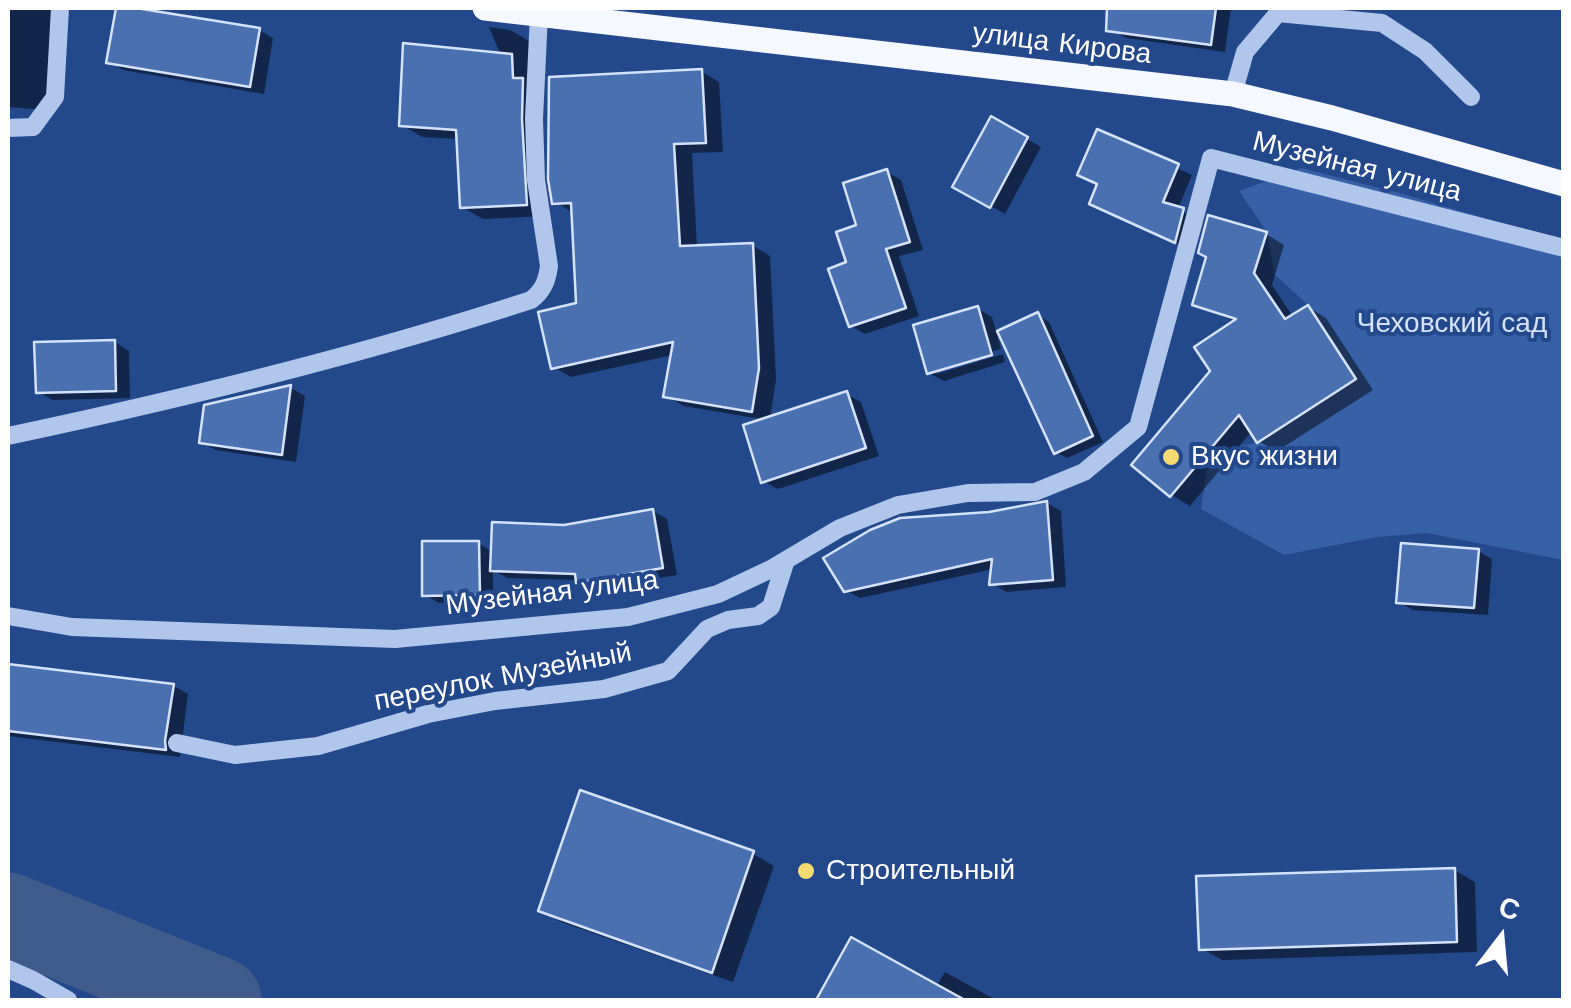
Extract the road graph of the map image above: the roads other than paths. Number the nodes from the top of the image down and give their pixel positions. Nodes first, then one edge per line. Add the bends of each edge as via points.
1 (60, 8) edge
2 (485, 8) edge
3 (539, 14) junction
4 (1232, 94) junction
5 (1471, 97) dead end
6 (8, 128) edge
7 (1564, 184) edge
8 (1564, 248) edge
9 (8, 436) edge
10 (786, 560) junction
11 (8, 616) edge
12 (177, 743) dead end
13 (8, 969) edge
14 (68, 1000) edge

1 - 6 street via 54,97 33,127
2 - 3 main road, улица Кирова
3 - 4 main road, улица Кирова
3 - 9 street via 535,150 549,266 538,294 432,332
4 - 5 street via 1245,52 1278,13 1382,23 1425,51
4 - 7 main road, улица Кирова
8 - 10 street, Музейная улица via 1211,158 1138,426 1084,472 1035,492 968,493 898,505
10 - 11 street, Музейная улица via 718,594 628,617 395,640 72,627
10 - 12 street, переулок Музейный via 772,607 707,629 668,671 604,689 428,714 318,746 235,754
13 - 14 street

